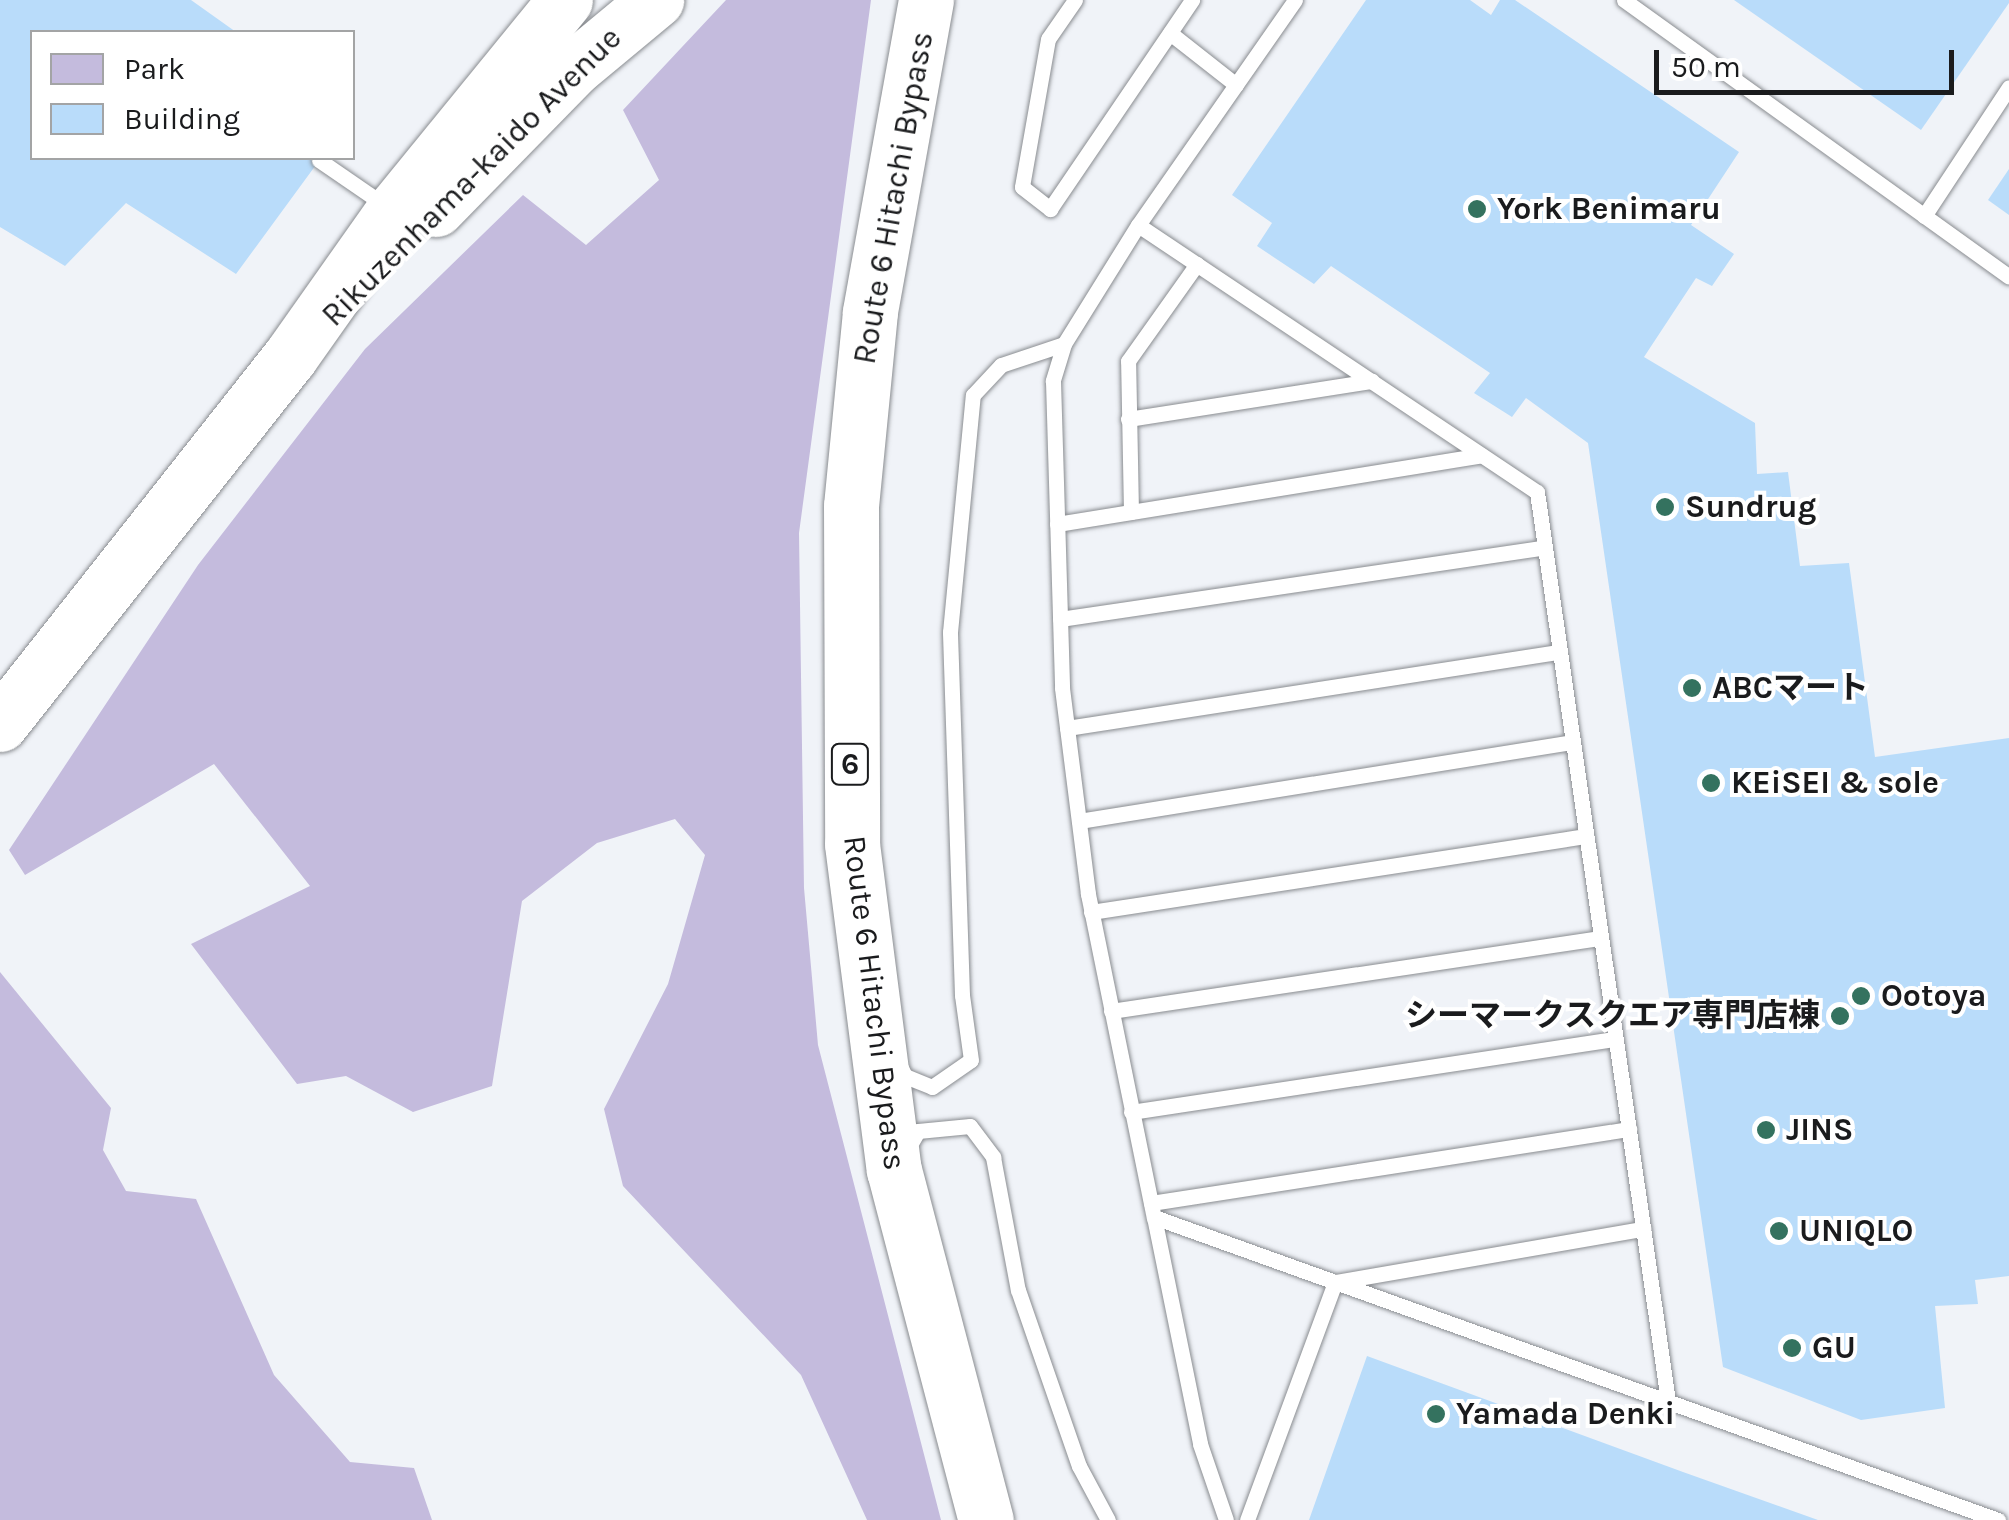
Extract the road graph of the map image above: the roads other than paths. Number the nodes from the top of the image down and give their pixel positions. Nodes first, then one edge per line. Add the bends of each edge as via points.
1 (565, 0) edge
2 (656, 0) edge
3 (926, 0) edge
4 (1074, 0) edge
5 (1192, 0) edge
6 (1295, 0) edge
7 (1624, 0) edge
8 (1170, 32) junction
9 (1236, 85) junction
10 (2009, 87) edge
11 (318, 160) dead end
12 (393, 211) junction
13 (1924, 216) junction
14 (1138, 224) junction
15 (1197, 264) junction
16 (2009, 277) edge
17 (1064, 344) junction
18 (290, 357) junction
19 (1372, 382) junction
20 (1128, 419) junction
21 (1482, 455) junction
22 (1131, 512) junction
23 (1057, 524) junction
24 (1544, 547) junction
25 (1060, 619) junction
26 (1560, 652) junction
27 (0, 724) edge
28 (1068, 728) junction
29 (1572, 742) junction
30 (1079, 820) junction
31 (1586, 836) junction
32 (852, 844) junction
33 (1092, 912) junction
34 (883, 927) dead end
35 (1601, 938) junction
36 (887, 963) dead end
37 (1111, 1011) junction
38 (1615, 1038) junction
39 (1131, 1112) junction
40 (1629, 1129) junction
41 (894, 1170) junction
42 (1152, 1210) junction
43 (1642, 1229) junction
44 (1335, 1282) junction
45 (1668, 1401) junction
46 (986, 1520) edge
47 (1108, 1520) edge
48 (1226, 1520) edge
49 (1248, 1520) edge
50 (1998, 1520) edge

1 - 12 highway, Rikuzenhama-kaido Avenue
2 - 18 highway, Rikuzenhama-kaido Avenue via 574,68
3 - 32 highway, Route 6 Hitachi Bypass / 6 via 870,312 851,506
4 - 8 lane via 1048,38 1022,188 1050,209
5 - 8 lane
6 - 9 lane
7 - 13 lane
8 - 9 lane
9 - 14 lane
10 - 13 lane
11 - 12 lane
12 - 18 highway, Rikuzenhama-kaido Avenue
13 - 16 lane
14 - 15 lane
14 - 17 lane
15 - 19 lane
15 - 20 lane via 1128,361
17 - 23 lane via 1053,382
17 - 36 lane via 1001,366 972,395 950,632 962,995 973,1038 971,1060 956,1076 932,1087 904,1076
18 - 27 highway, Rikuzenhama-kaido Avenue
19 - 20 lane
19 - 21 lane
20 - 22 lane
21 - 22 lane
21 - 24 lane via 1536,492
22 - 23 lane
23 - 25 lane
24 - 25 lane
24 - 26 lane
25 - 28 lane
26 - 28 lane
26 - 29 lane
28 - 30 lane
29 - 30 lane
29 - 31 lane
30 - 33 lane
31 - 33 lane
31 - 35 lane
32 - 34 lane
32 - 41 highway, Route 6 Hitachi Bypass / 6
33 - 37 lane
35 - 37 lane
35 - 38 lane
37 - 39 lane
38 - 39 lane
38 - 40 lane
39 - 42 lane
40 - 42 lane
40 - 43 lane
41 - 46 highway, Route 6 Hitachi Bypass / 6
41 - 47 lane via 918,1131 970,1126 993,1157 1018,1290 1079,1466
42 - 44 lane
42 - 48 lane via 1200,1444
43 - 44 lane
43 - 45 lane
44 - 45 lane
44 - 49 lane
45 - 50 lane

